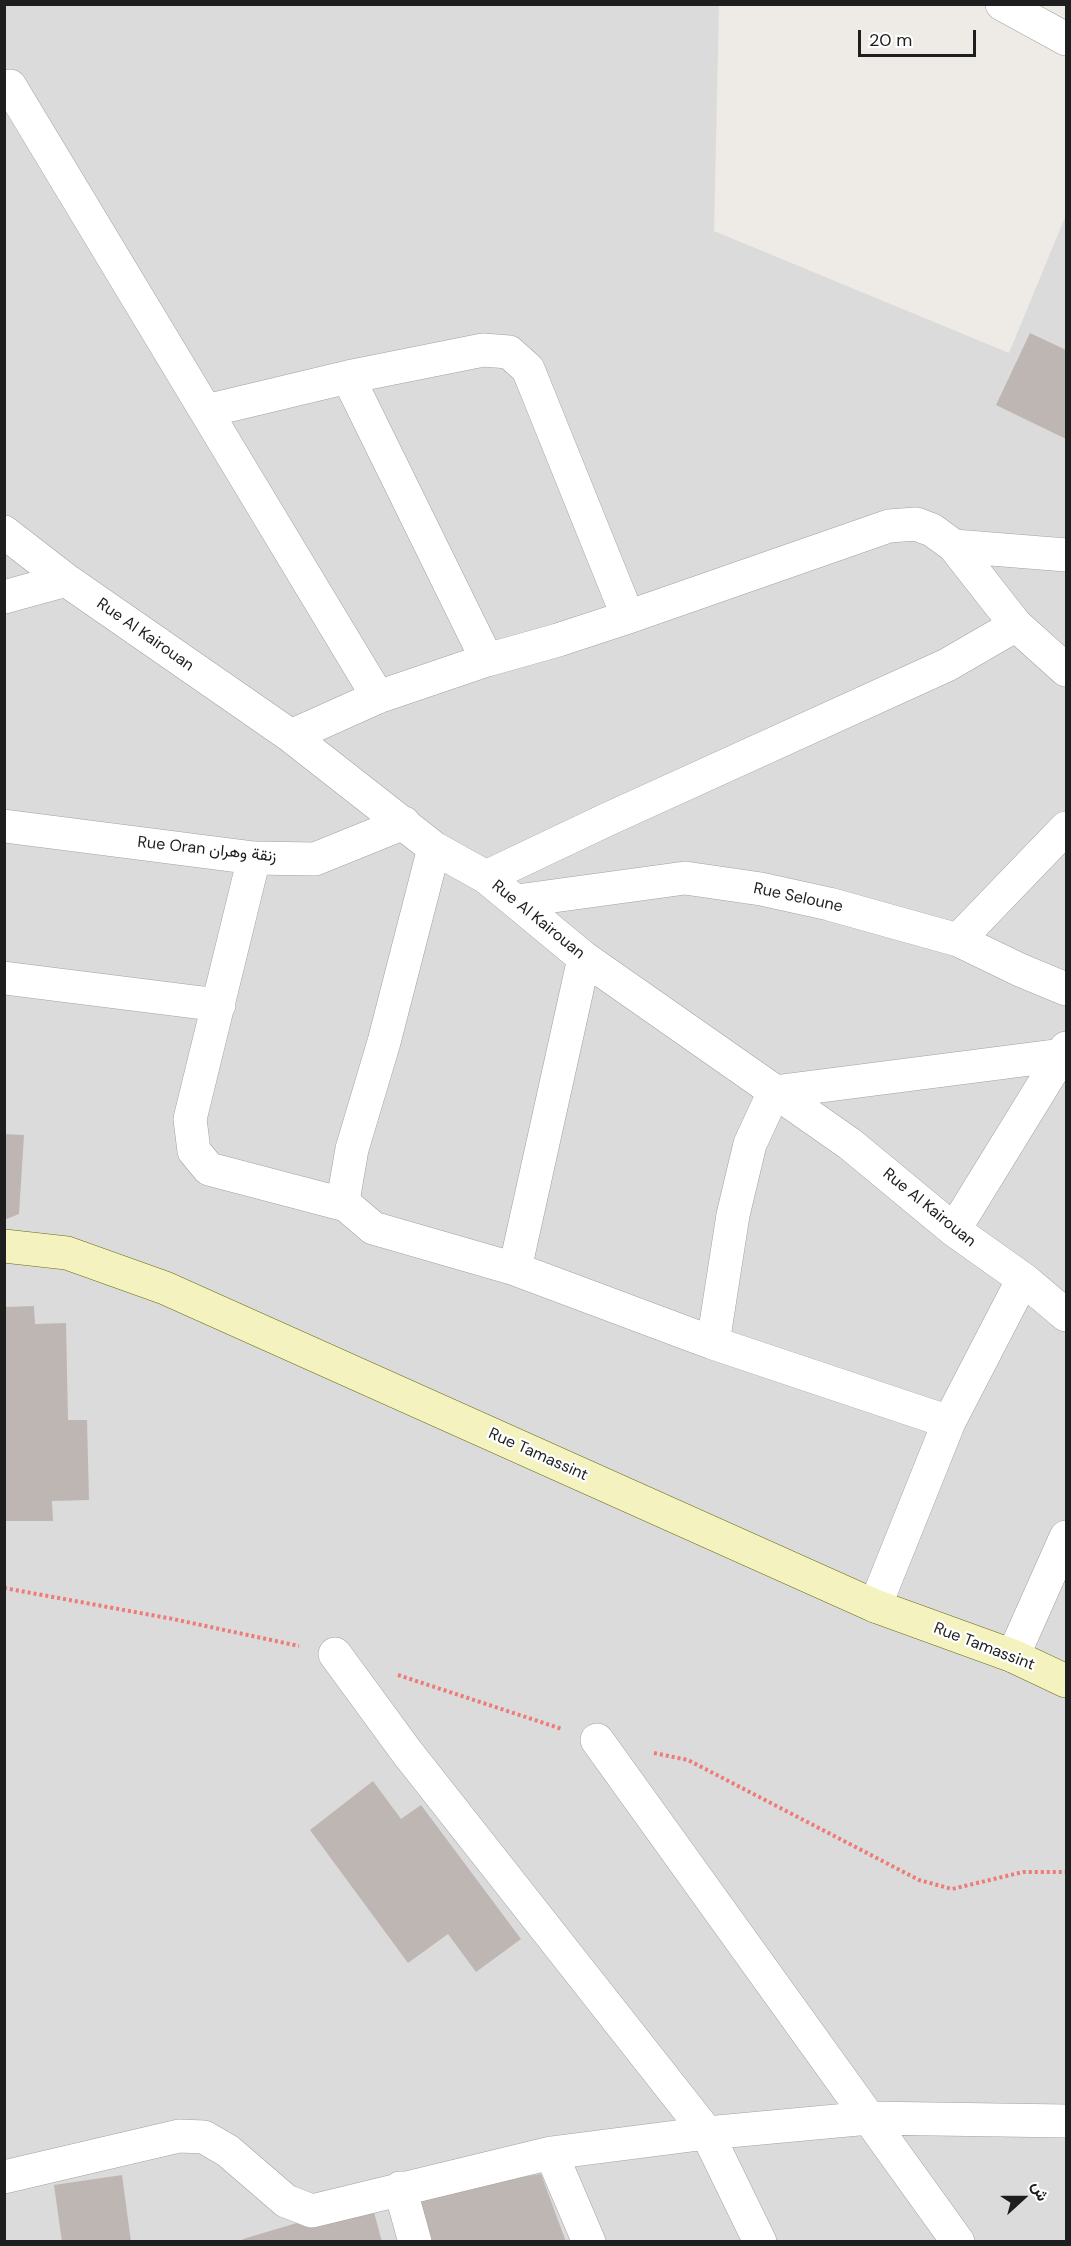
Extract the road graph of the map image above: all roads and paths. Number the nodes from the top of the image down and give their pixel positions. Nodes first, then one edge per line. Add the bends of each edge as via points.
1 (1002, 4) edge
2 (1066, 39) edge
3 (4, 98) edge
4 (348, 377) junction
5 (206, 411) junction
6 (4, 532) edge
7 (954, 546) junction
8 (1066, 555) edge
9 (66, 580) junction
10 (4, 597) edge
11 (628, 617) junction
12 (1016, 625) junction
13 (487, 660) junction
14 (1066, 670) edge
15 (378, 697) junction
16 (291, 736) junction
17 (404, 823) junction
18 (4, 826) edge
19 (1066, 828) edge
20 (434, 848) junction
21 (254, 858) junction
22 (486, 878) junction
23 (517, 901) junction
24 (958, 940) junction
25 (584, 958) junction
26 (4, 978) edge
27 (1066, 989) edge
28 (219, 1005) junction
29 (1064, 1051) edge
30 (774, 1092) junction
31 (346, 1205) junction
32 (954, 1230) junction
33 (4, 1245) edge
34 (515, 1269) junction
35 (1023, 1279) junction
36 (1066, 1315) edge
37 (713, 1343) junction
38 (949, 1422) junction
39 (1066, 1537) edge
40 (4, 1588) edge
41 (875, 1606) junction
42 (335, 1654) joint
43 (1013, 1656) junction
44 (392, 1672) dead end
45 (1066, 1681) edge
46 (597, 1740) junction
47 (1066, 1872) edge
48 (869, 2118) junction
49 (1066, 2121) edge
50 (707, 2133) junction
51 (551, 2153) junction
52 (4, 2177) edge
53 (400, 2188) junction
54 (415, 2241) edge
55 (589, 2241) edge
56 (760, 2241) edge
57 (958, 2241) edge

1 - 2 street
3 - 5 street via 10,86
4 - 5 street
4 - 11 street via 483,350 509,352 528,369
4 - 13 street
5 - 15 street
6 - 9 street, Rue Al Kairouan
7 - 8 street
7 - 11 street via 916,524 889,526
7 - 12 street
9 - 10 street
9 - 16 street, Rue Al Kairouan
11 - 13 street
12 - 14 street
12 - 22 street via 947,665
13 - 15 street
15 - 16 street
16 - 17 street, Rue Al Kairouan
17 - 20 street, Rue Al Kairouan
17 - 21 street, Rue Oran زنقة وهران via 315,859
18 - 21 street, Rue Oran زنقة وهران
19 - 24 street
20 - 22 street, Rue Al Kairouan
20 - 31 street via 352,1149 344,1195
21 - 28 street
22 - 23 street, Rue Al Kairouan
23 - 24 street, Rue Seloune via 685,878 829,903
23 - 25 street, Rue Al Kairouan
24 - 27 street, Rue Seloune
25 - 30 street, Rue Al Kairouan
25 - 34 street
26 - 28 street
28 - 31 street via 190,1119 194,1151 209,1169
29 - 30 street
29 - 32 street
30 - 32 street, Rue Al Kairouan via 850,1144
30 - 37 street via 750,1144 733,1215
31 - 34 street via 373,1228
32 - 35 street, Rue Al Kairouan
33 - 41 main road, Rue Tamassint via 68,1253 165,1288
34 - 37 street
35 - 36 street, Rue Al Kairouan
35 - 38 street
37 - 38 street
38 - 41 street
39 - 43 street
40 - 42 path
41 - 43 main road, Rue Tamassint
42 - 50 street via 406,1751
43 - 45 main road, Rue Tamassint
44 - 46 path
46 - 47 path via 688,1760 919,1880 952,1889 1023,1872
46 - 48 street
48 - 49 street
48 - 50 street
48 - 57 street
50 - 51 street
50 - 56 street
51 - 53 street
51 - 55 street
52 - 53 street via 179,2136 204,2137 228,2151 286,2201 312,2211
53 - 54 street

